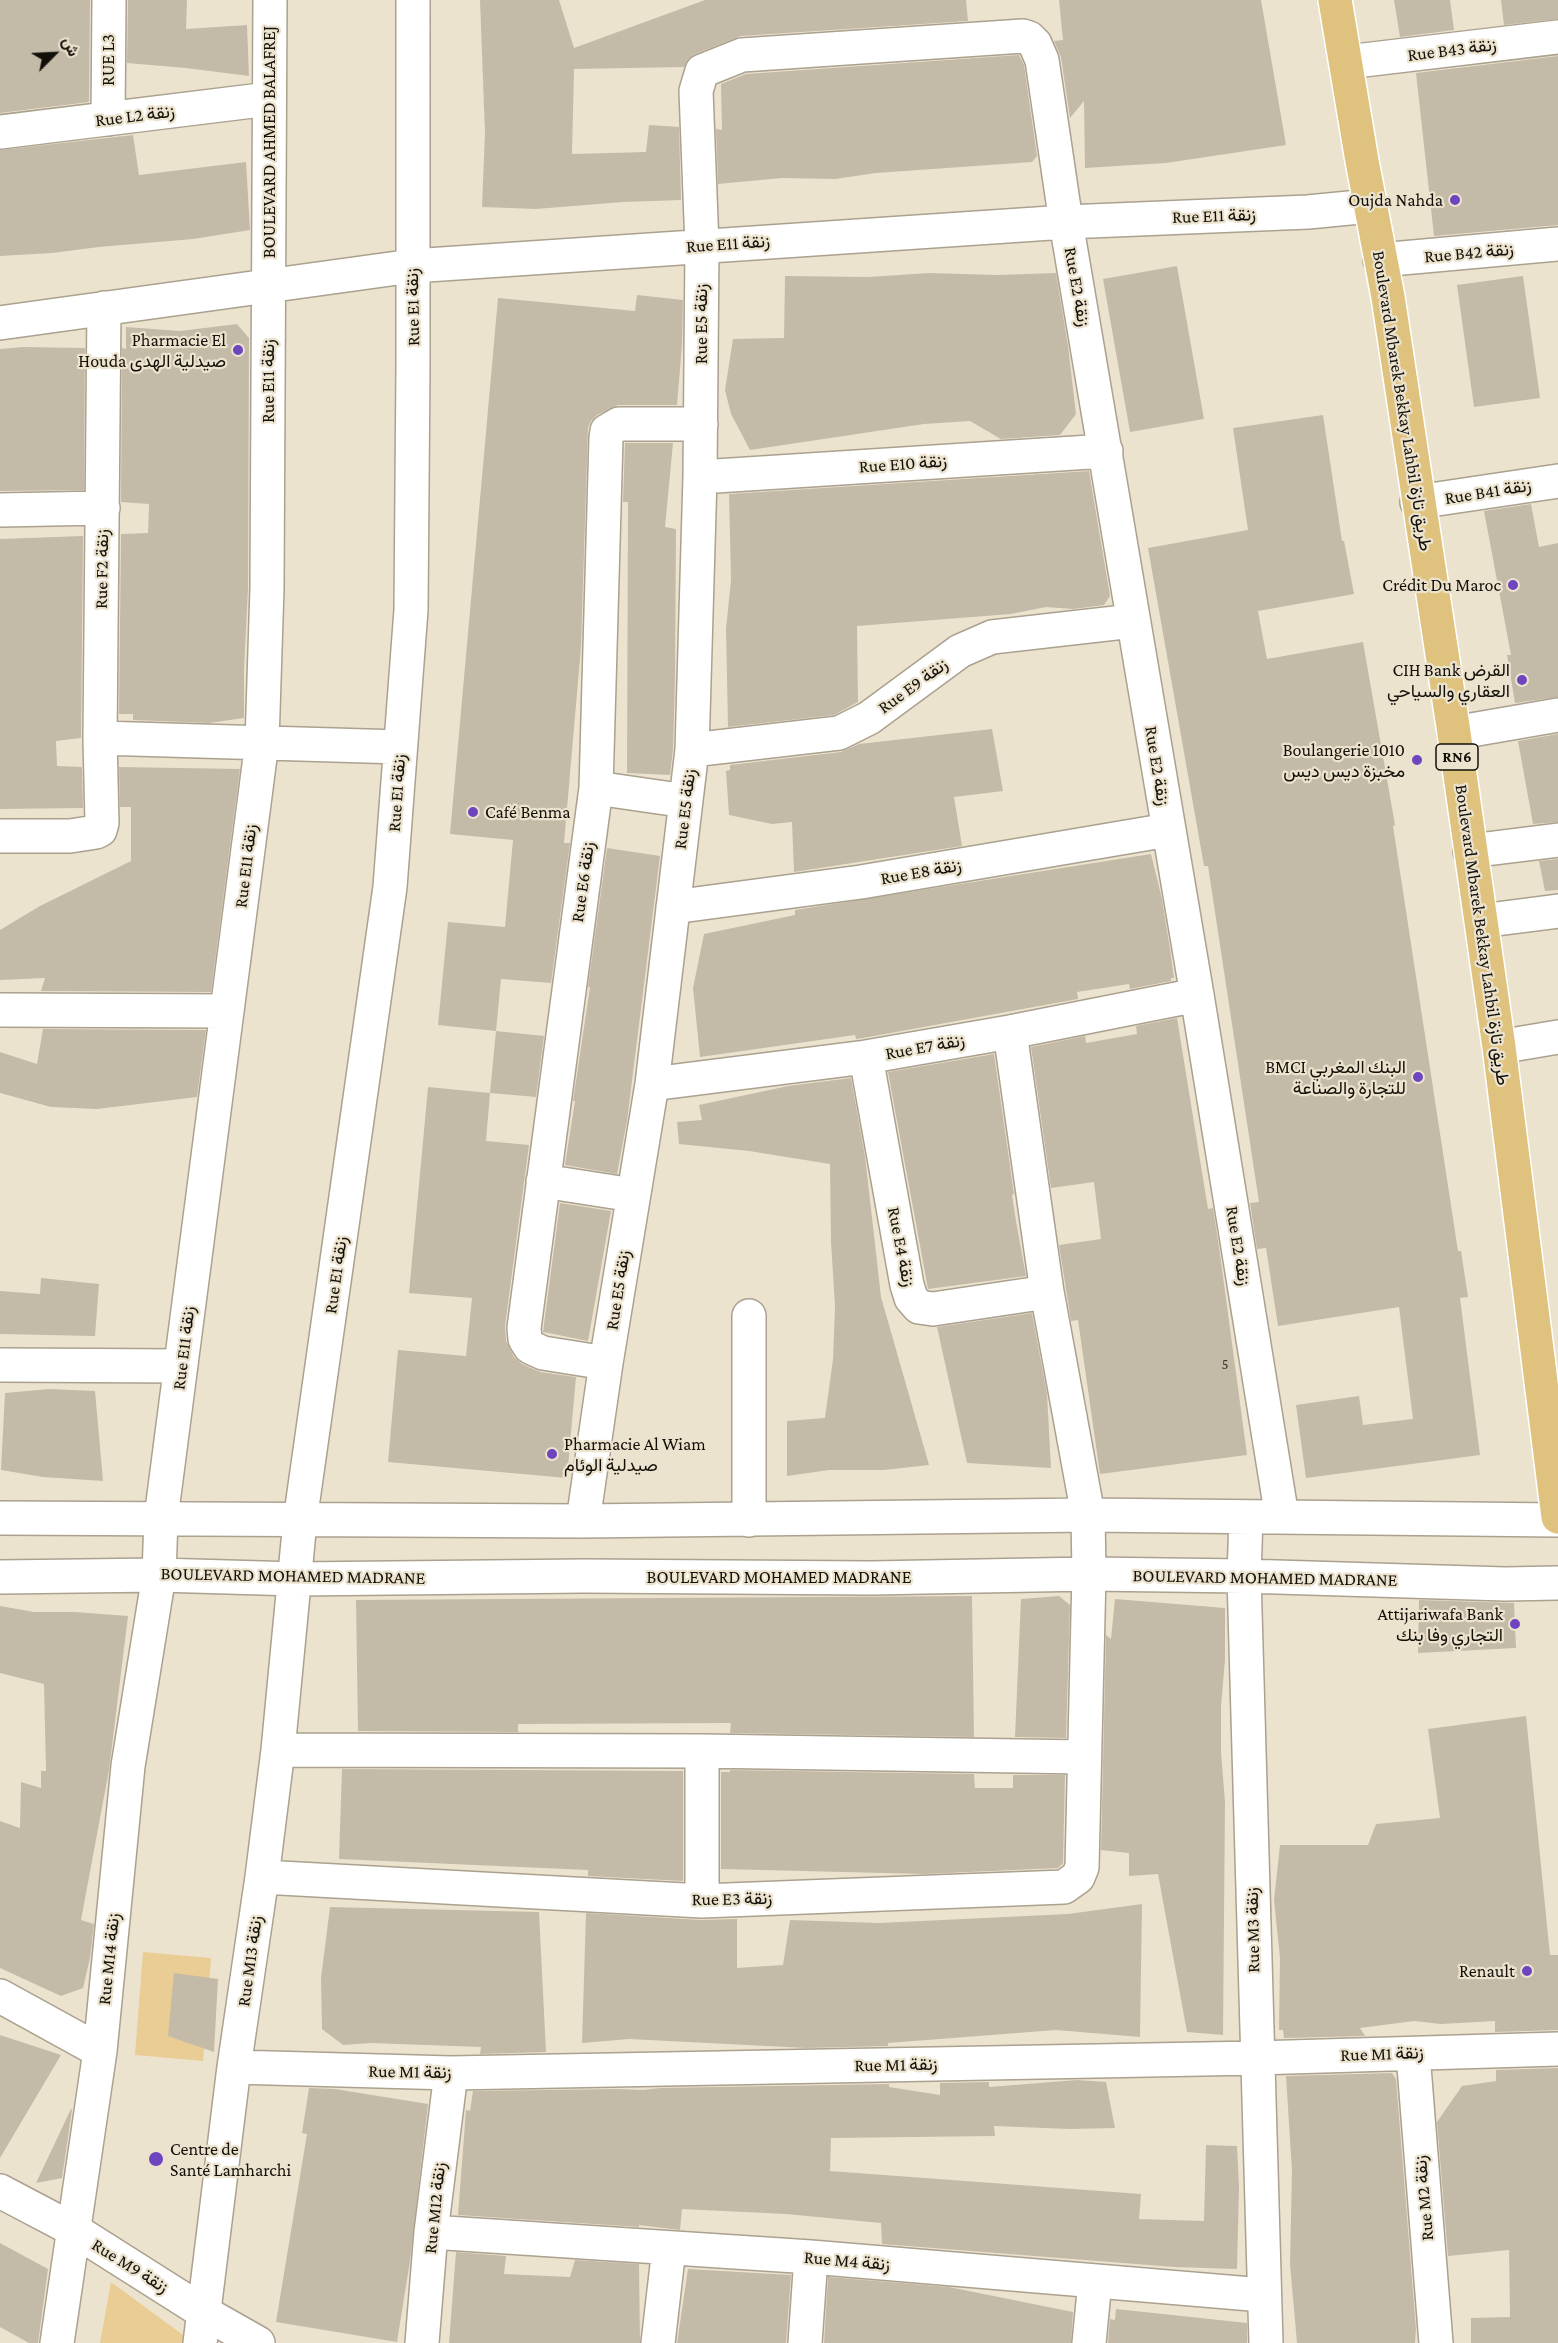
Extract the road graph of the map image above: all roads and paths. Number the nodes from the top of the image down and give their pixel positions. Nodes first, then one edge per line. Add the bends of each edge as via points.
1 (109, 0) edge
2 (270, 0) edge
3 (413, 0) edge
4 (1335, 0) edge
5 (1558, 37) edge
6 (1347, 62) junction
7 (696, 91) joint
8 (269, 99) junction
9 (108, 119) junction
10 (0, 132) edge
11 (1370, 206) junction
12 (1066, 222) junction
13 (1558, 244) edge
14 (702, 246) junction
15 (1380, 260) junction
16 (412, 266) junction
17 (268, 285) junction
18 (104, 308) junction
19 (0, 324) edge
20 (700, 424) junction
21 (1106, 451) junction
22 (700, 477) junction
23 (1558, 481) edge
24 (1417, 502) junction
25 (103, 508) junction
26 (0, 510) edge
27 (1133, 621) junction
28 (1558, 715) edge
29 (1454, 733) junction
30 (100, 738) junction
31 (262, 742) junction
32 (400, 747) junction
33 (692, 750) junction
34 (596, 788) junction
35 (686, 801) junction
36 (1168, 830) junction
37 (0, 836) edge
38 (1558, 840) edge
39 (1470, 851) junction
40 (673, 907) junction
41 (1558, 911) edge
42 (1481, 921) junction
43 (1197, 995) junction
44 (0, 1010) edge
45 (227, 1011) junction
46 (1010, 1032) junction
47 (1558, 1037) edge
48 (1499, 1047) junction
49 (866, 1057) junction
50 (652, 1084) junction
51 (543, 1181) junction
52 (633, 1195) junction
53 (1047, 1292) junction
54 (749, 1316) dead end
55 (606, 1363) junction
56 (0, 1365) edge
57 (181, 1366) junction
58 (1088, 1515) junction
59 (1245, 1517) junction
60 (1282, 1517) junction
61 (0, 1518) edge
62 (161, 1518) junction
63 (1558, 1518) edge
64 (749, 1520) junction
65 (300, 1521) junction
66 (583, 1521) junction
67 (1089, 1574) junction
68 (159, 1575) junction
69 (1244, 1576) junction
70 (0, 1577) edge
71 (296, 1579) junction
72 (1558, 1583) edge
73 (278, 1750) junction
74 (702, 1751) junction
75 (1084, 1757) junction
76 (262, 1877) junction
77 (702, 1901) junction
78 (0, 1996) edge
79 (1558, 2049) edge
80 (100, 2051) junction
81 (1413, 2054) junction
82 (1256, 2058) junction
83 (234, 2067) junction
84 (451, 2073) junction
85 (0, 2191) edge
86 (74, 2230) junction
87 (431, 2232) junction
88 (669, 2248) junction
89 (811, 2257) junction
90 (1095, 2281) junction
91 (1263, 2295) junction
92 (202, 2328) edge
93 (57, 2343) edge
94 (258, 2343) edge
95 (422, 2343) edge
96 (658, 2343) edge
97 (805, 2343) edge
98 (1089, 2343) edge
99 (1266, 2343) edge
100 (1436, 2343) edge

1 - 9 street, RUE L3
2 - 8 street, BOULEVARD AHMED BALAFREJ
3 - 16 street, Rue E1 زنقة
4 - 6 main road, Boulevard Mbarek Bekkay Lahbil طريق تازة / RN6
5 - 6 street, Rue B43 زنقة
6 - 11 main road, Boulevard Mbarek Bekkay Lahbil طريق تازة / RN6
7 - 12 street, Rue E2 زنقة via 702,71 742,55 1011,36 1029,38 1042,60
7 - 14 street, Rue E5 زنقة
8 - 9 street, Rue L2 زنقة
8 - 17 street, BOULEVARD AHMED BALAFREJ
9 - 10 street, Rue L2 زنقة
11 - 12 street, Rue E11 زنقة
11 - 15 main road, Boulevard Mbarek Bekkay Lahbil طريق تازة / RN6
12 - 14 street, Rue E11 زنقة
12 - 21 street, Rue E2 زنقة
13 - 15 street, Rue B42 زنقة
14 - 16 street, Rue E11 زنقة
14 - 20 street, Rue E5 زنقة
15 - 24 main road, Boulevard Mbarek Bekkay Lahbil طريق تازة / RN6
16 - 17 street, Rue E11 زنقة
16 - 32 street, Rue E1 زنقة via 411,610
17 - 18 street
17 - 31 street, Rue E11 زنقة
18 - 19 street
18 - 25 street, Rue F2 زنقة
20 - 22 street, Rue E5 زنقة
20 - 34 street, Rue E6 زنقة via 619,423 607,431
21 - 22 street, Rue E10 زنقة
21 - 27 street, Rue E2 زنقة
22 - 33 street, Rue E5 زنقة
23 - 24 street, Rue B41 زنقة
24 - 29 main road, Boulevard Mbarek Bekkay Lahbil طريق تازة / RN6
25 - 26 street
25 - 30 street, Rue F2 زنقة
27 - 33 street, Rue E9 زنقة via 983,640 960,651 869,718 839,733
27 - 36 street, Rue E2 زنقة
28 - 29 street
29 - 39 main road, Boulevard Mbarek Bekkay Lahbil طريق تازة / RN6
30 - 31 street
30 - 37 street, Rue F2 زنقة via 100,830 70,836
31 - 32 street
31 - 45 street, Rue E11 زنقة
32 - 65 street, Rue E1 زنقة via 390,887
33 - 35 street, Rue E5 زنقة
34 - 35 street
34 - 51 street, Rue E6 زنقة
35 - 40 street, Rue E5 زنقة
36 - 40 street, Rue E8 زنقة via 861,882
36 - 43 street, Rue E2 زنقة
38 - 39 street
39 - 42 main road, Boulevard Mbarek Bekkay Lahbil طريق تازة / RN6
40 - 50 street, Rue E5 زنقة
41 - 42 street
42 - 48 main road, Boulevard Mbarek Bekkay Lahbil طريق تازة / RN6
43 - 46 street, Rue E7 زنقة
43 - 60 street, Rue E2 زنقة
44 - 45 street
45 - 57 street, Rue E11 زنقة
46 - 49 street, Rue E7 زنقة
46 - 53 street
47 - 48 street
48 - 63 main road, Boulevard Mbarek Bekkay Lahbil طريق تازة / RN6
49 - 50 street, Rue E7 زنقة
49 - 53 street, Rue E4 زنقة via 911,1298 919,1307 933,1309
50 - 52 street, Rue E5 زنقة
51 - 52 street
51 - 55 street, Rue E6 زنقة via 525,1339 530,1347 543,1353
52 - 55 street, Rue E5 زنقة
53 - 58 street
54 - 64 street
55 - 66 street, Rue E5 زنقة
56 - 57 street
57 - 62 street, Rue E11 زنقة
58 - 59 street
58 - 64 street
58 - 67 street
59 - 60 street
59 - 69 street, Rue M3 زنقة
60 - 63 street
61 - 62 street
62 - 65 street
62 - 68 street, Rue E11 زنقة
64 - 66 street
65 - 66 street
65 - 71 street, Rue E1 زنقة
67 - 69 street, BOULEVARD MOHAMED MADRANE
67 - 71 street, BOULEVARD MOHAMED MADRANE
67 - 75 street, Rue E3 زنقة
68 - 70 street, BOULEVARD MOHAMED MADRANE
68 - 71 street, BOULEVARD MOHAMED MADRANE
68 - 80 street, Rue M14 زنقة via 128,1766
69 - 72 street, BOULEVARD MOHAMED MADRANE
69 - 82 street, Rue M3 زنقة
71 - 73 street, Rue M13 زنقة
73 - 74 street
73 - 76 street, Rue M13 زنقة
74 - 75 street
74 - 77 street
75 - 77 street, Rue E3 زنقة via 1082,1868 1078,1877 1064,1887
76 - 77 street, Rue E3 زنقة
76 - 83 street, Rue M13 زنقة
78 - 80 street
79 - 81 street, Rue M1 زنقة
80 - 86 street, Rue M14 زنقة
81 - 82 street, Rue M1 زنقة
81 - 100 street, Rue M2 زنقة
82 - 84 street, Rue M1 زنقة
82 - 91 street, Rue M3 زنقة
83 - 84 street, Rue M1 زنقة
83 - 92 street, Rue M13 زنقة
84 - 87 street, Rue M12 زنقة
85 - 86 street, Rue M9 زنقة
86 - 92 street, Rue M9 زنقة
86 - 93 street, Rue M14 زنقة
87 - 88 street, Rue M4 زنقة
87 - 95 street, Rue M12 زنقة
88 - 89 street, Rue M4 زنقة
88 - 96 street
89 - 90 street, Rue M4 زنقة
89 - 97 street
90 - 91 street, Rue M4 زنقة
90 - 98 street
91 - 99 street, Rue M3 زنقة
92 - 94 street, Rue M9 زنقة

